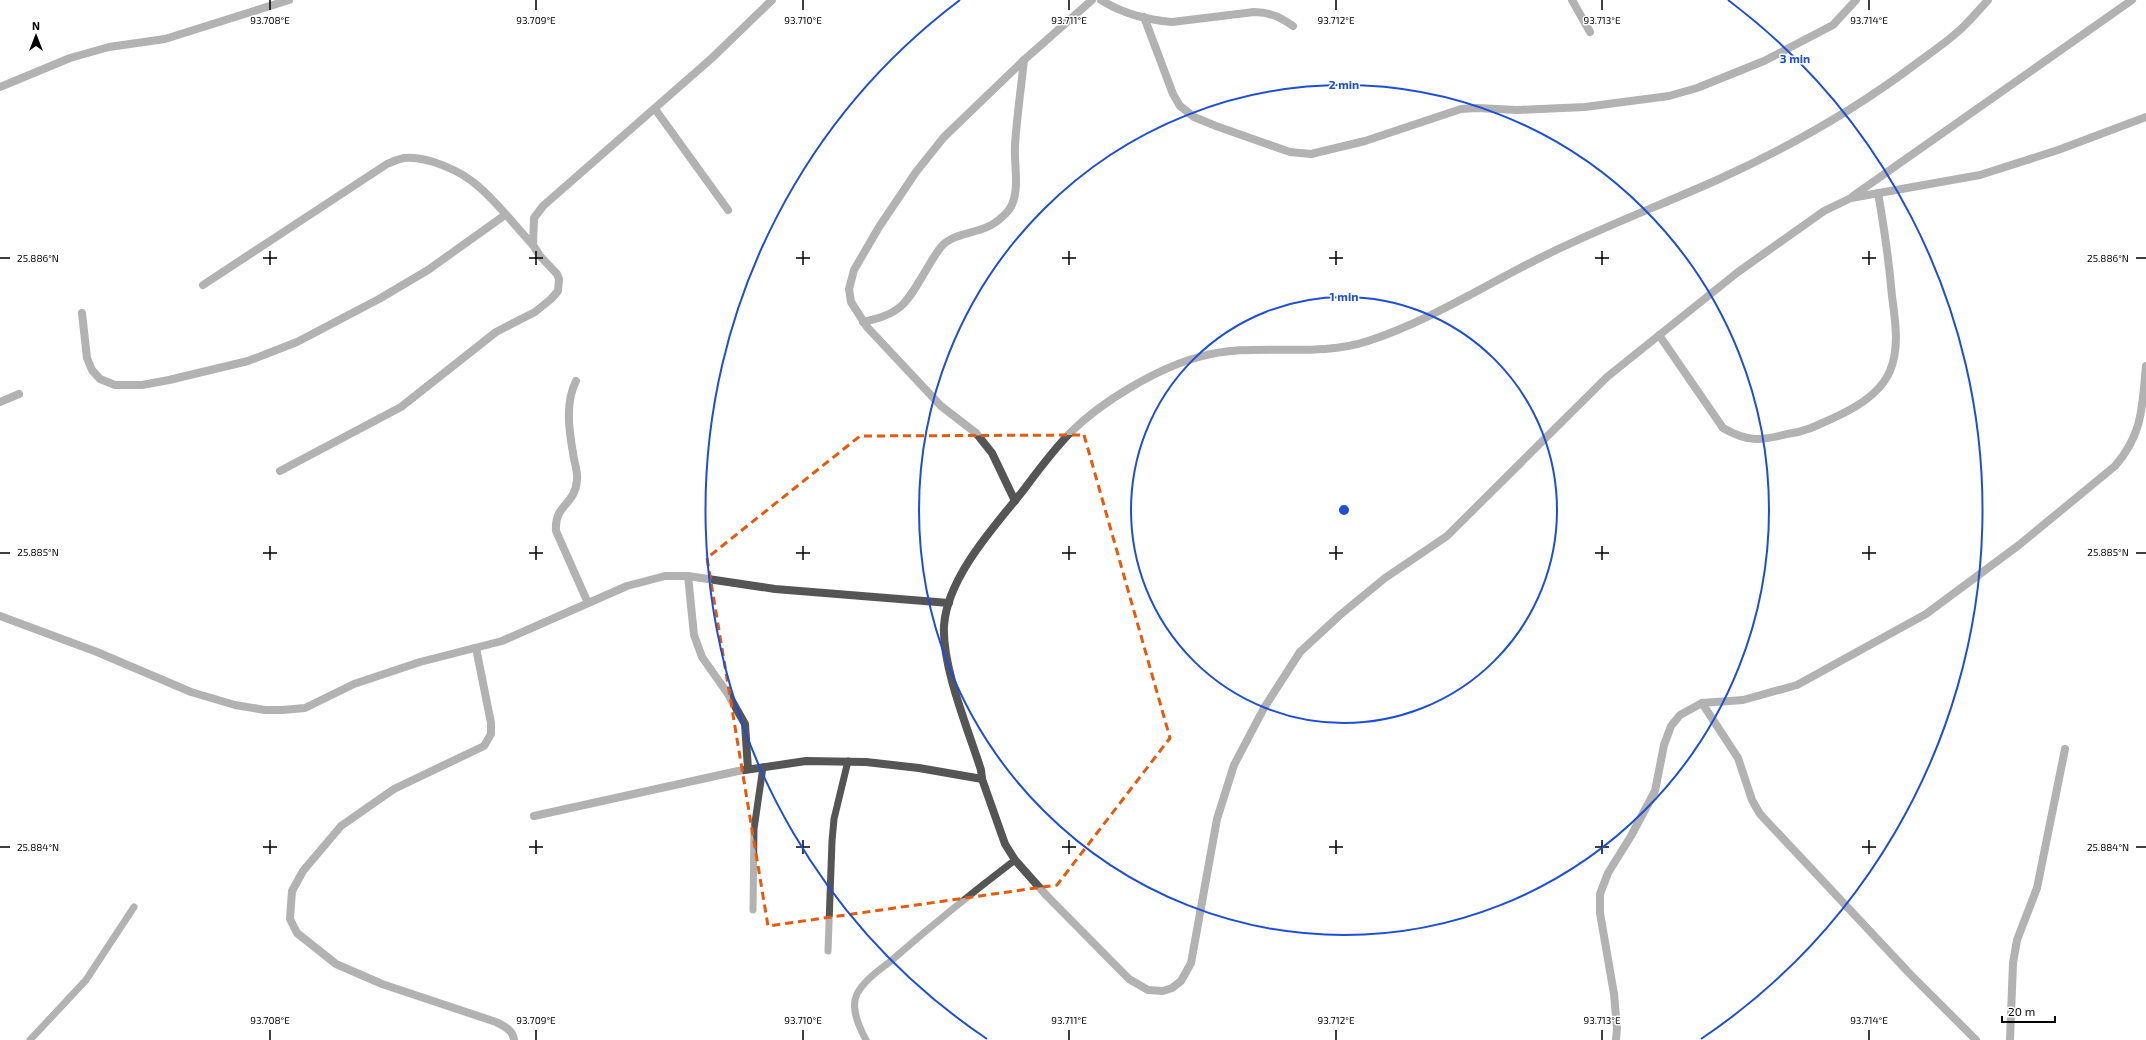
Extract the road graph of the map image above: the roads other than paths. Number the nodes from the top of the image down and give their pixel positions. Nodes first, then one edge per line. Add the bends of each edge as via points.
1 (289, 0) edge
2 (772, 0) edge
3 (1092, 0) edge
4 (1101, 0) edge
5 (1572, 0) edge
6 (1856, 0) edge
7 (1988, 0) edge
8 (2132, 0) edge
9 (1144, 17) junction
10 (1293, 26) dead end
11 (1590, 32) dead end
12 (1024, 60) junction
13 (0, 87) edge
14 (654, 109) junction
15 (2146, 116) edge
16 (1878, 193) junction
17 (1851, 198) junction
18 (728, 210) dead end
19 (505, 215) junction
20 (533, 245) junction
21 (203, 285) dead end
22 (82, 313) dead end
23 (864, 322) junction
24 (1659, 335) junction
25 (2146, 366) edge
26 (576, 381) dead end
27 (20, 394) dead end
28 (0, 402) edge
29 (280, 471) dead end
30 (1015, 501) junction
31 (688, 576) junction
32 (588, 603) junction
33 (949, 603) junction
34 (0, 616) edge
35 (476, 648) junction
36 (1702, 703) junction
37 (2065, 749) dead end
38 (848, 761) junction
39 (763, 767) junction
40 (748, 769) junction
41 (982, 779) junction
42 (534, 816) dead end
43 (1015, 860) junction
44 (134, 907) dead end
45 (753, 910) dead end
46 (828, 952) dead end
47 (30, 1040) edge
48 (514, 1040) edge
49 (866, 1040) edge
50 (1616, 1040) edge
51 (1976, 1040) edge
52 (2010, 1040) edge

1 - 13 street via 165,39 109,47 70,58
2 - 14 street
3 - 12 street
4 - 9 street
5 - 11 street
6 - 9 street via 1833,25 1764,62 1669,96 1585,106 1461,110 1365,141 1311,154 1290,152 1216,126 1180,106
7 - 30 street via 1963,28 1894,80 1842,114 1766,156 1548,254 1425,319 1367,342 1346,346 1222,353 1202,356 1162,369 1098,410 1072,431
8 - 17 street
9 - 10 street via 1172,22 1267,12
12 - 23 street via 944,137 916,172 879,227 854,270 849,289 851,302
12 - 23 street via 1016,140 1015,192 1009,210 990,226 977,232 953,237 946,242 901,307 888,315
14 - 18 street
14 - 20 street via 543,206 534,218
15 - 16 street via 2058,150 1980,175
16 - 17 street
16 - 24 street via 1888,252 1897,339 1890,371 1864,401 1848,412 1807,430 1766,439 1736,436 1723,428
17 - 24 street via 1824,211 1738,272
19 - 20 street
19 - 21 street via 478,185 457,172 416,158 403,158 387,164
19 - 22 street via 428,270 297,342 248,361 169,380 142,385 115,385 100,379 92,370 87,358
20 - 29 street via 559,279 558,291 551,299 535,312 496,332 401,407
23 - 30 street via 941,406 976,433 992,453
24 - 43 street via 1607,377 1447,536 1385,578 1300,652 1264,708 1234,765 1217,820 1191,963 1181,981 1163,991 1148,990 1129,979 1046,896
25 - 36 street via 2142,409 2136,435 2128,451 2116,466 1985,570 1926,614 1797,685 1743,700
26 - 32 street via 569,405 577,478 575,492 558,512 555,520 556,531
27 - 28 street
30 - 33 street via 979,547 958,581
31 - 32 street via 647,579
31 - 33 street via 775,588
31 - 40 street via 694,635 702,657 745,724
32 - 35 street via 522,634
33 - 41 street via 944,622 944,638 950,671
34 - 35 street via 97,652 191,692 235,705 265,710 305,708 354,684 420,662
35 - 48 street via 491,723 491,734 484,746 394,789 341,826 303,871 292,891 290,919 297,934 336,964 382,984 496,1022 507,1028 514,1036
36 - 50 street via 1680,715 1672,726 1664,745 1656,791 1608,873 1600,894 1600,913 1614,994
36 - 51 street via 1738,758 1752,800 1760,814 1910,975
37 - 52 street via 2037,888 2017,940 2013,963
38 - 39 street via 806,761
38 - 41 street via 919,768
38 - 46 lane via 834,820
39 - 40 street
39 - 45 lane via 754,829
40 - 42 street
41 - 43 street via 1005,844
43 - 49 lane via 920,935 857,994 855,1010 859,1027
44 - 47 lane via 86,980

